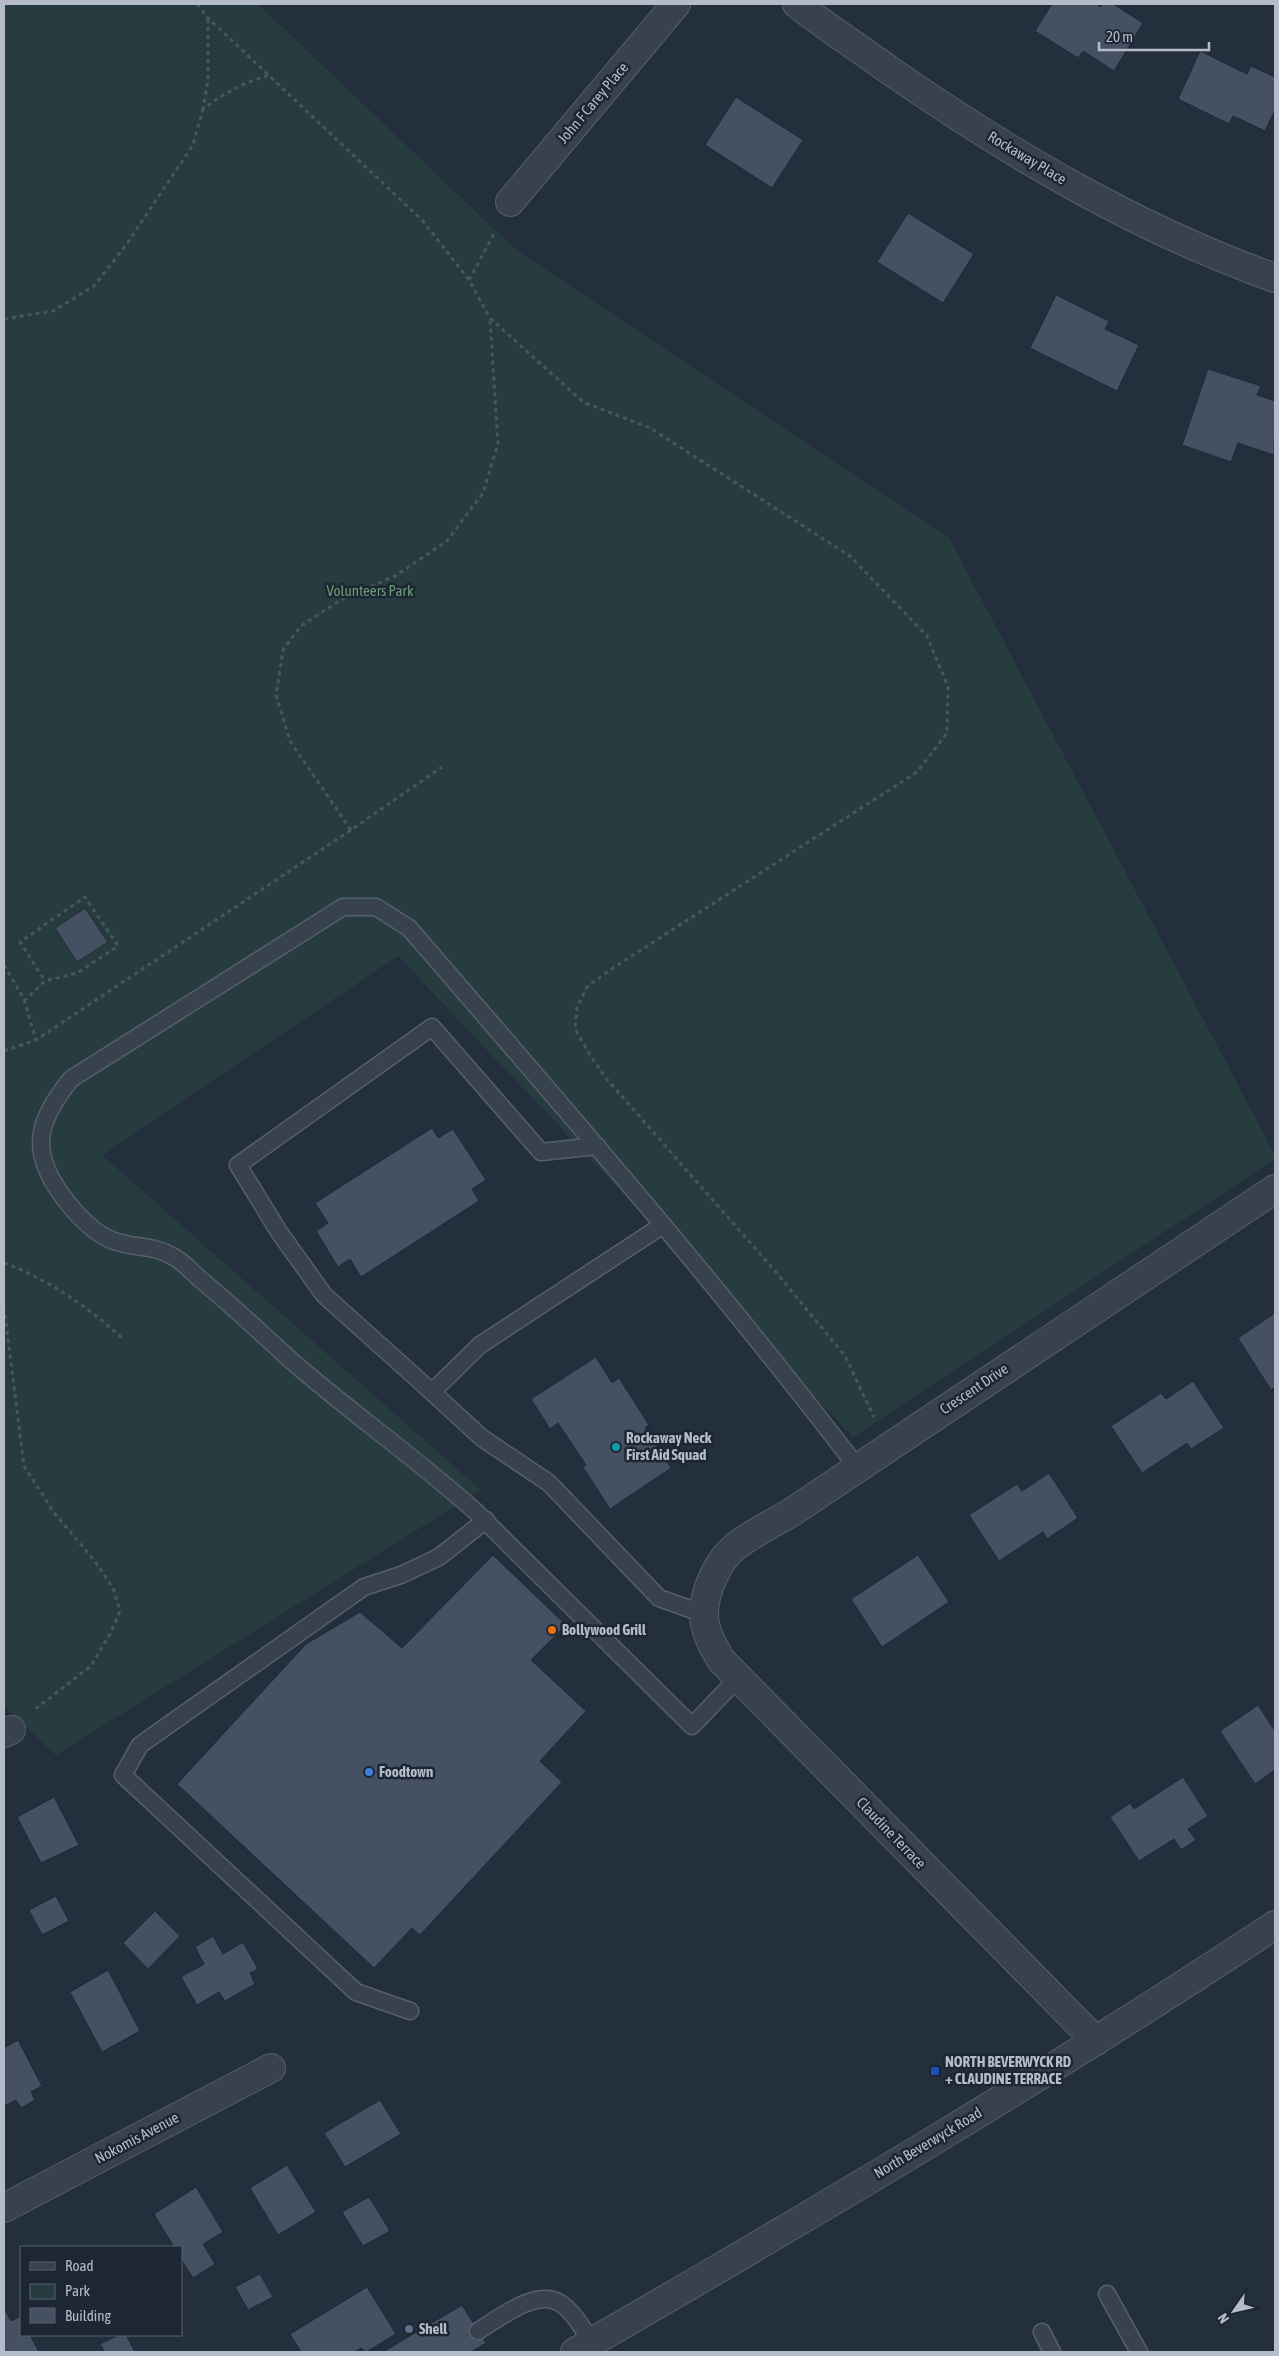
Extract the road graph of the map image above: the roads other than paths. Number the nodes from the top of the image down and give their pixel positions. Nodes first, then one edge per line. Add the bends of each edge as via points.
1 (676, 4) edge
2 (797, 4) edge
3 (510, 202) road end
4 (1275, 278) edge
5 (596, 1146) junction
6 (1275, 1188) edge
7 (663, 1225) junction
8 (432, 1392) junction
9 (857, 1467) junction
10 (486, 1520) junction
11 (704, 1614) junction
12 (739, 1677) junction
13 (1275, 1925) edge
14 (410, 2011) dead end
15 (1096, 2041) junction
16 (271, 2068) dead end
17 (4, 2208) edge
18 (1108, 2294) dead end
19 (478, 2331) dead end
20 (1042, 2332) dead end
21 (584, 2347) edge
22 (1052, 2352) edge
23 (1139, 2352) edge

1 - 3 street, John F Carey Place
2 - 4 street, Rockaway Place via 937,103 1044,169 1132,217
5 - 7 lane
5 - 8 lane via 540,1152 432,1027 238,1165 324,1295
5 - 10 lane via 409,928 376,907 343,907 71,1078 51,1104 40,1133 43,1161 60,1193 88,1225 114,1241 147,1246 172,1256 224,1298 344,1406
6 - 9 street, Crescent Drive
7 - 8 lane via 480,1345
7 - 9 lane via 796,1386
8 - 11 lane via 482,1438 550,1483 658,1598
9 - 11 street, Crescent Drive via 735,1547 719,1566 709,1589
10 - 12 lane via 692,1726
10 - 14 lane via 439,1557 401,1575 364,1587 140,1744 123,1775 356,1992
11 - 12 street, Claudine Terrace via 709,1638 721,1660
12 - 15 street, Claudine Terrace
13 - 15 street, North Beverwyck Road
15 - 21 street, North Beverwyck Road via 870,2179
16 - 17 street, Nokomis Avenue
18 - 23 lane
19 - 21 lane via 525,2303 542,2298 559,2302 571,2312
20 - 22 lane

